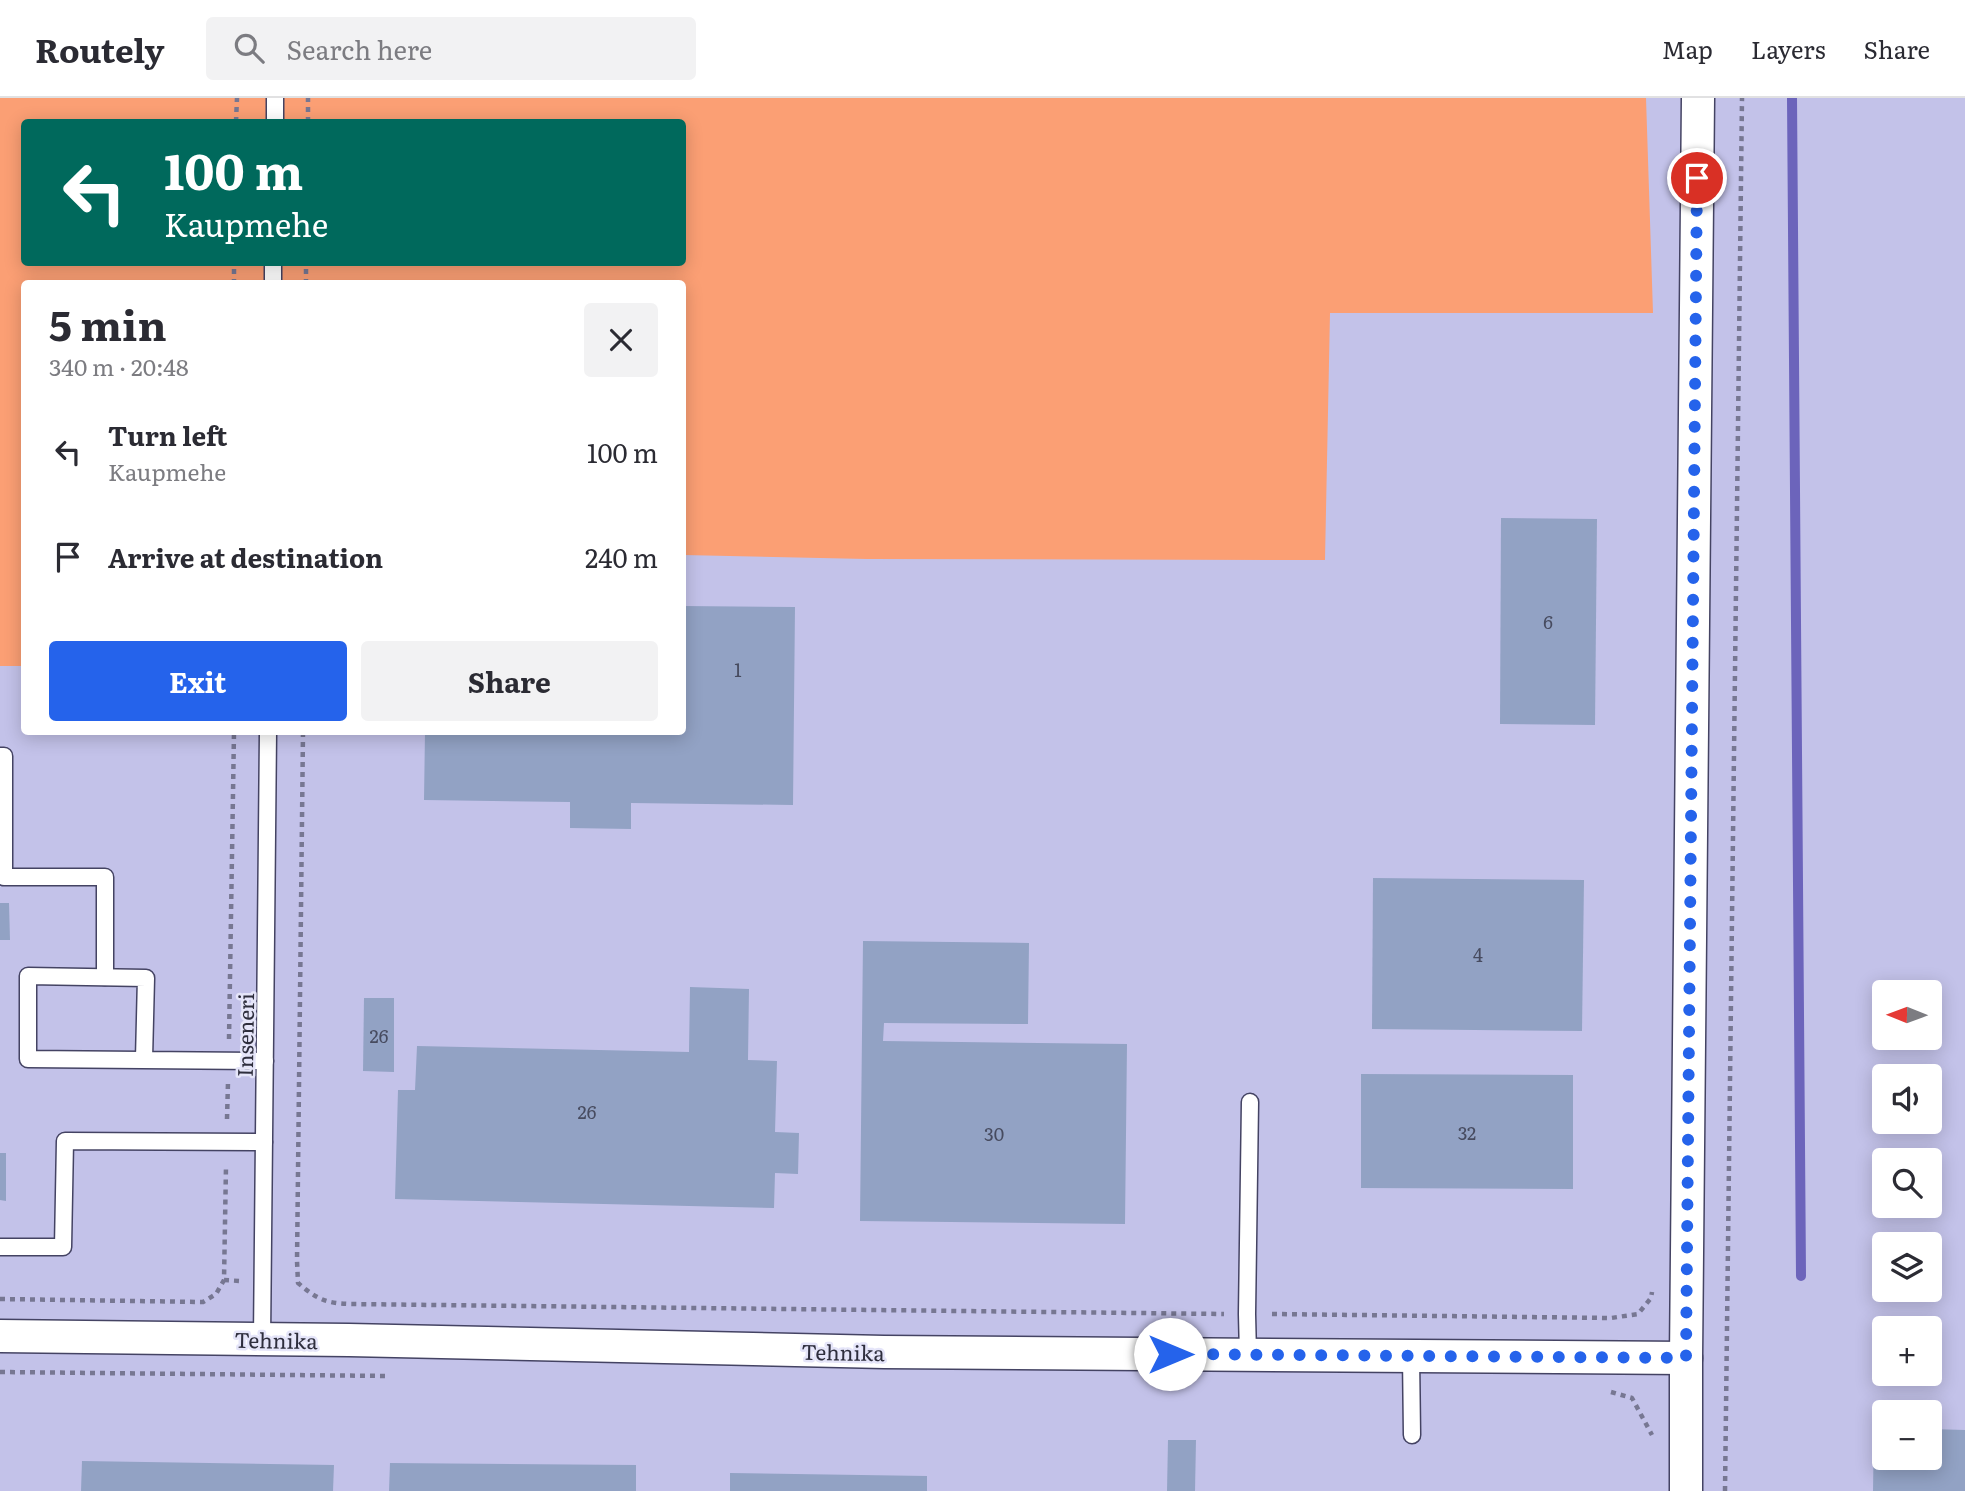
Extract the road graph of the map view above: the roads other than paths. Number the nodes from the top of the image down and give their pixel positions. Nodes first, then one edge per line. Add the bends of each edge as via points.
1 (275, 98) edge
2 (1698, 98) edge
3 (275, 119) edge
4 (268, 735) edge
5 (0, 756) edge
6 (105, 977) junction
7 (144, 1059) junction
8 (265, 1061) junction
9 (1250, 1102) dead end
10 (264, 1142) junction
11 (0, 1247) edge
12 (0, 1336) edge
13 (262, 1339) junction
14 (1248, 1355) junction
15 (1411, 1356) junction
16 (1686, 1358) junction
17 (1412, 1435) dead end
18 (1686, 1491) edge

1 - 3 lane
2 - 16 street
4 - 8 lane, Inseneri
5 - 6 lane via 4,756 4,877 105,877
6 - 7 lane via 146,978
6 - 7 lane via 29,976 28,1059
7 - 8 lane
8 - 10 lane, Inseneri
9 - 14 lane
10 - 11 lane via 65,1141 63,1247
10 - 13 lane, Inseneri
12 - 13 street, Tehnika
13 - 14 street, Tehnika
14 - 15 street, Tehnika
15 - 16 street, Tehnika
15 - 17 lane
16 - 18 street

